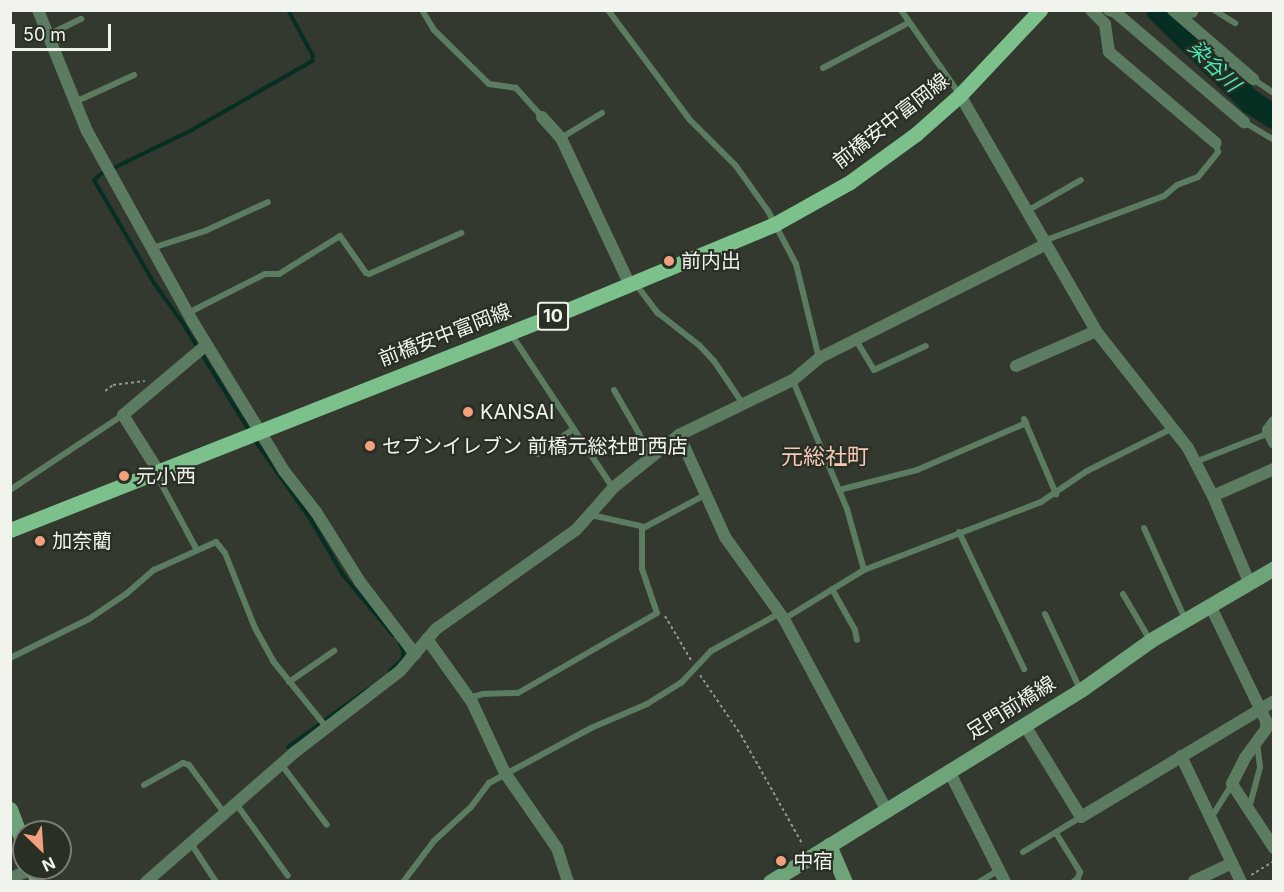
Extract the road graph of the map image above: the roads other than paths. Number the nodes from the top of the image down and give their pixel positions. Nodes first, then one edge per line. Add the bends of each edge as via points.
1 (38, 10) edge
2 (422, 10) edge
3 (608, 10) edge
4 (901, 10) edge
5 (1041, 10) edge
6 (1091, 10) edge
7 (1109, 10) edge
8 (1173, 10) edge
9 (1214, 10) edge
10 (81, 19) dead end
11 (1235, 22) dead end
12 (908, 23) junction
13 (48, 35) junction
14 (823, 69) dead end
15 (134, 75) dead end
16 (1253, 79) joint
17 (1274, 93) edge
18 (960, 95) junction
19 (75, 102) junction
20 (602, 113) dead end
21 (542, 117) joint
22 (1244, 122) joint
23 (561, 138) junction
24 (1274, 140) edge
25 (1216, 143) joint
26 (1081, 180) dead end
27 (268, 202) dead end
28 (1027, 211) junction
29 (775, 224) junction
30 (461, 233) dead end
31 (1045, 245) junction
32 (152, 248) junction
33 (633, 284) junction
34 (187, 313) junction
35 (1096, 331) junction
36 (510, 333) junction
37 (856, 340) junction
38 (206, 345) junction
39 (926, 346) dead end
40 (819, 358) junction
41 (1016, 366) dead end
42 (793, 380) junction
43 (614, 390) dead end
44 (743, 404) junction
45 (123, 415) junction
46 (1173, 428) junction
47 (572, 430) junction
48 (261, 433) junction
49 (1272, 433) edge
50 (679, 435) junction
51 (538, 454) dead end
52 (653, 456) junction
53 (1196, 462) junction
54 (1274, 469) edge
55 (157, 472) junction
56 (613, 489) junction
57 (10, 490) edge
58 (839, 490) junction
59 (1056, 494) junction
60 (705, 495) junction
61 (1213, 496) junction
62 (591, 515) junction
63 (642, 528) junction
64 (1144, 528) dead end
65 (10, 530) edge
66 (959, 532) junction
67 (197, 550) junction
68 (1274, 568) edge
69 (864, 570) junction
70 (1249, 582) junction
71 (832, 589) junction
72 (1123, 594) dead end
73 (1210, 605) junction
74 (1045, 614) dead end
75 (782, 616) junction
76 (1185, 620) junction
77 (428, 639) junction
78 (857, 640) dead end
79 (1151, 640) junction
80 (334, 651) dead end
81 (416, 654) junction
82 (10, 658) edge
83 (1024, 669) dead end
84 (289, 682) junction
85 (1081, 690) junction
86 (469, 698) junction
87 (1274, 701) edge
88 (1258, 708) junction
89 (1024, 724) junction
90 (1270, 726) edge
91 (327, 728) junction
92 (1257, 742) junction
93 (1181, 756) junction
94 (281, 764) junction
95 (949, 771) junction
96 (505, 773) junction
97 (1232, 784) junction
98 (144, 785) dead end
99 (237, 805) junction
100 (1247, 807) junction
101 (886, 809) junction
102 (225, 815) junction
103 (1082, 817) junction
104 (1211, 818) junction
105 (327, 825) dead end
106 (1056, 833) junction
107 (192, 845) junction
108 (829, 845) junction
109 (1274, 848) edge
110 (1023, 852) dead end
111 (1233, 863) junction
112 (288, 876) dead end
113 (1002, 876) edge
114 (1193, 881) edge
115 (1240, 881) edge
116 (146, 882) edge
117 (216, 882) edge
118 (403, 882) edge
119 (568, 882) edge
120 (770, 882) edge
121 (845, 882) edge
122 (979, 882) edge
123 (1073, 882) edge

1 - 13 street
2 - 21 lane via 435,30 489,84 516,88
3 - 29 lane via 690,120 758,194
4 - 12 lane
5 - 18 main road, 前橋安中富岡線 / 10
6 - 25 street via 1105,24 1109,52
7 - 22 street
8 - 16 street
9 - 11 lane
10 - 13 lane
12 - 14 lane
12 - 18 lane
13 - 19 street
15 - 19 lane
16 - 17 lane
18 - 28 street
18 - 29 main road, 前橋安中富岡線 / 10 via 869,169
19 - 32 street
20 - 23 lane
21 - 23 street
22 - 24 lane
23 - 33 street
25 - 31 lane via 1218,152 1198,177 1177,184 1164,196 1049,239
26 - 28 lane
27 - 32 lane via 205,231
28 - 31 street
29 - 33 main road, 前橋安中富岡線 / 10
29 - 40 lane via 796,264
30 - 34 lane via 369,274 340,236 279,274 265,274
31 - 35 street
31 - 37 street
32 - 34 street
33 - 36 main road, 前橋安中富岡線 / 10
33 - 44 lane via 658,313 699,345
34 - 38 street
35 - 41 street
35 - 46 street
36 - 47 lane
36 - 48 main road, 前橋安中富岡線 / 10
37 - 39 lane via 874,370
37 - 40 street
38 - 45 street
38 - 48 street
40 - 42 street
42 - 44 street
42 - 58 lane
43 - 52 lane
44 - 50 street
45 - 55 street
45 - 57 lane
46 - 53 street
46 - 59 lane via 1087,471
47 - 51 lane
47 - 56 lane
48 - 55 main road, 前橋安中富岡線 / 10
48 - 81 street via 360,582
49 - 53 lane
50 - 52 street
50 - 60 street
52 - 56 street
53 - 61 street
54 - 61 street
55 - 65 main road, 前橋安中富岡線 / 10
55 - 67 lane
56 - 62 street
58 - 59 lane via 917,470 1025,421
58 - 69 lane
59 - 66 lane
60 - 63 lane
60 - 75 street via 725,537
61 - 70 street
62 - 63 lane
62 - 77 street via 566,538 436,629
63 - 86 lane via 642,569 657,613 518,693
64 - 76 lane
66 - 69 lane
66 - 83 lane
67 - 82 lane via 154,570 89,619
67 - 84 lane via 216,542 222,546 259,634
68 - 70 main road, 足門前橋線
69 - 71 lane
70 - 73 main road, 足門前橋線
71 - 75 lane
71 - 78 lane
72 - 79 lane
73 - 76 main road, 足門前橋線
73 - 88 street
74 - 85 lane
75 - 96 lane via 711,651 681,683 647,704
75 - 101 street
76 - 79 main road, 足門前橋線
77 - 81 street
77 - 86 street
79 - 85 main road, 足門前橋線
80 - 84 lane
81 - 91 street
84 - 91 lane
85 - 89 main road, 足門前橋線
86 - 96 street
87 - 88 street
88 - 90 street
88 - 93 street
89 - 95 main road, 足門前橋線
89 - 103 street
90 - 92 street
91 - 94 street
92 - 97 street
92 - 100 lane via 1260,767
93 - 103 street
93 - 104 street
94 - 99 street
94 - 105 lane
95 - 101 main road, 足門前橋線
95 - 113 street
96 - 118 lane via 489,783 471,807 434,841
96 - 119 street via 557,848
97 - 100 street
97 - 104 lane
98 - 102 lane via 183,763 189,765
99 - 102 street
99 - 112 lane
100 - 109 street
101 - 108 main road, 足門前橋線
102 - 107 street
103 - 106 lane
104 - 111 street
106 - 110 lane
106 - 123 lane via 1080,872
107 - 116 street
107 - 117 lane
108 - 120 main road, 足門前橋線
108 - 121 main road
111 - 114 street
111 - 115 street
113 - 122 lane

